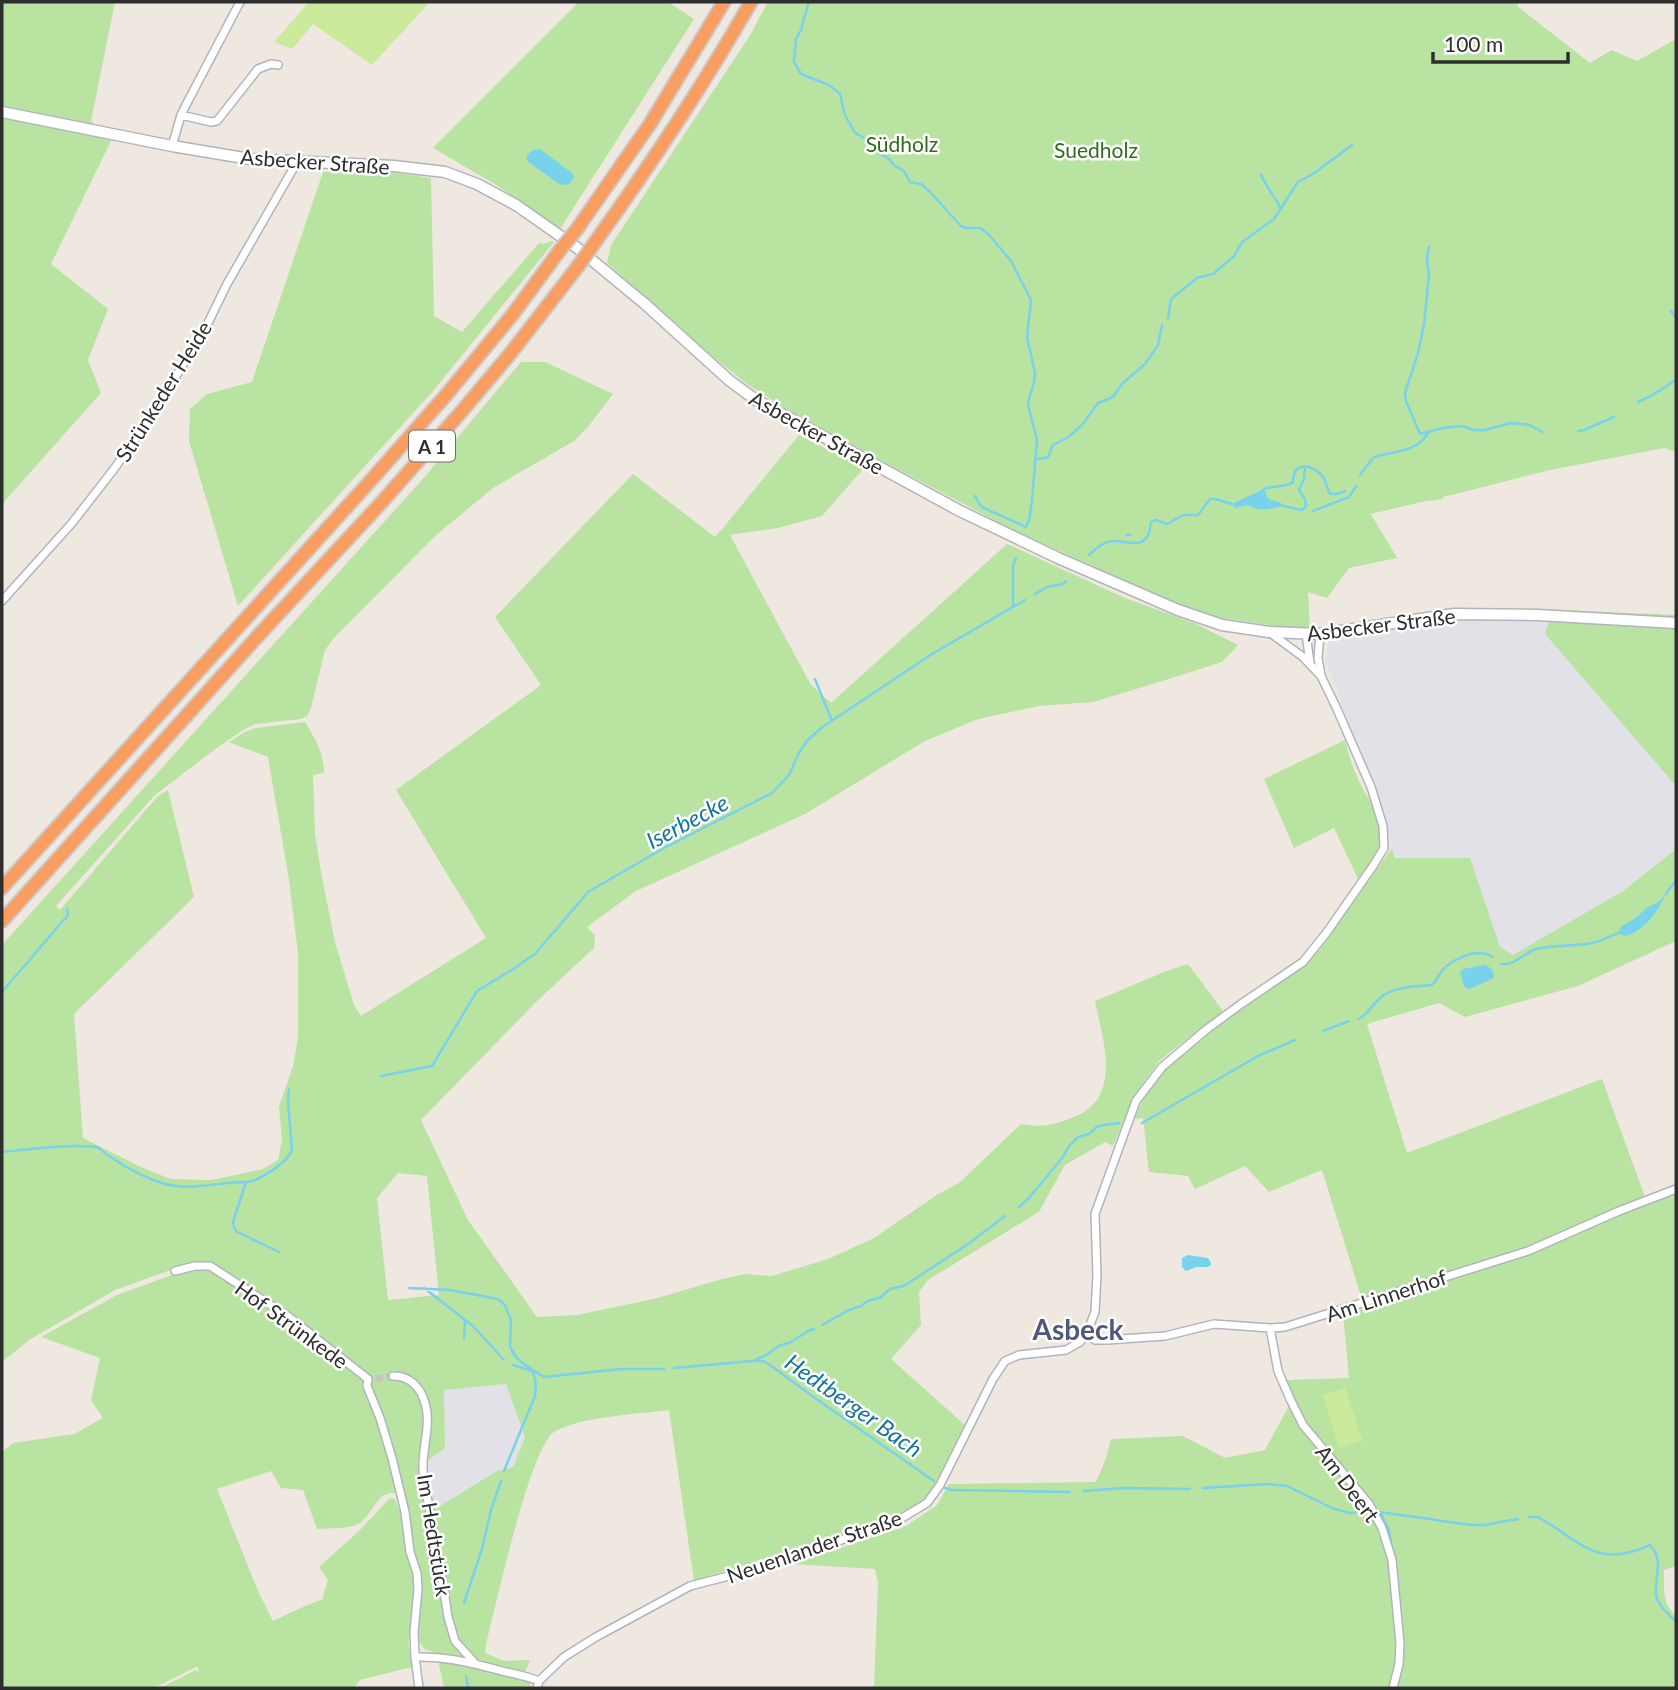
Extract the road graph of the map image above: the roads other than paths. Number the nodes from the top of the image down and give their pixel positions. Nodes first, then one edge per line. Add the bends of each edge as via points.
1 (240, 2) edge
2 (724, 2) edge
3 (751, 2) edge
4 (278, 65) dead end
5 (2, 112) edge
6 (181, 115) junction
7 (172, 146) junction
8 (297, 162) junction
9 (2, 601) edge
10 (1676, 623) edge
11 (1269, 632) junction
12 (1306, 634) junction
13 (1320, 634) junction
14 (1310, 663) junction
15 (1321, 676) junction
16 (2, 888) edge
17 (2, 921) edge
18 (1676, 1189) edge
19 (175, 1271) dead end
20 (1270, 1328) junction
21 (1086, 1335) junction
22 (393, 1376) tunnel mouth
23 (380, 1418) joint
24 (415, 1657) junction
25 (474, 1662) junction
26 (538, 1685) edge
27 (419, 1688) edge
28 (1393, 1688) edge

1 - 6 street
2 - 16 highway, A 1, bridge via 617,174 513,314 447,394
3 - 17 highway, A 1, bridge via 636,186 510,354
4 - 6 street via 258,69 217,121
5 - 7 main road, Asbecker Straße
6 - 7 street
7 - 8 main road, Asbecker Straße
8 - 9 street, Strünkeder Heide via 158,406 72,523
8 - 11 main road, Asbecker Straße via 445,172 477,184 576,247 730,381 779,414 1058,558 1178,610 1222,625
10 - 13 main road, Asbecker Straße via 1454,614
11 - 12 main road, Asbecker Straße
11 - 14 street
12 - 13 main road, Asbecker Straße
12 - 14 street
13 - 15 street
14 - 15 street
15 - 21 street via 1371,787 1383,826 1384,848 1303,962 1199,1035 1162,1067 1136,1101 1095,1214 1095,1312
18 - 20 street, Am Linnerhof via 1528,1251 1284,1328
19 - 23 street, Hof Strünkede via 210,1266 289,1317 372,1380 367,1387
20 - 21 street, Am Linnerhof via 1214,1324 1165,1336 1095,1340
20 - 28 street, Am Deert via 1278,1371 1303,1424 1369,1504 1382,1528 1392,1560 1400,1643
21 - 26 street, Neuenlander Straße via 1066,1350 1019,1355 1005,1362 940,1485 918,1509 775,1564 690,1586 564,1657
22 - 25 street, Im Hedtstück via 407,1378 417,1387 426,1409 423,1471 448,1617 455,1641
23 - 24 street, Im Hedtstück via 416,1573
24 - 25 street
24 - 27 street, Im Hedtstück
25 - 26 street via 526,1675

